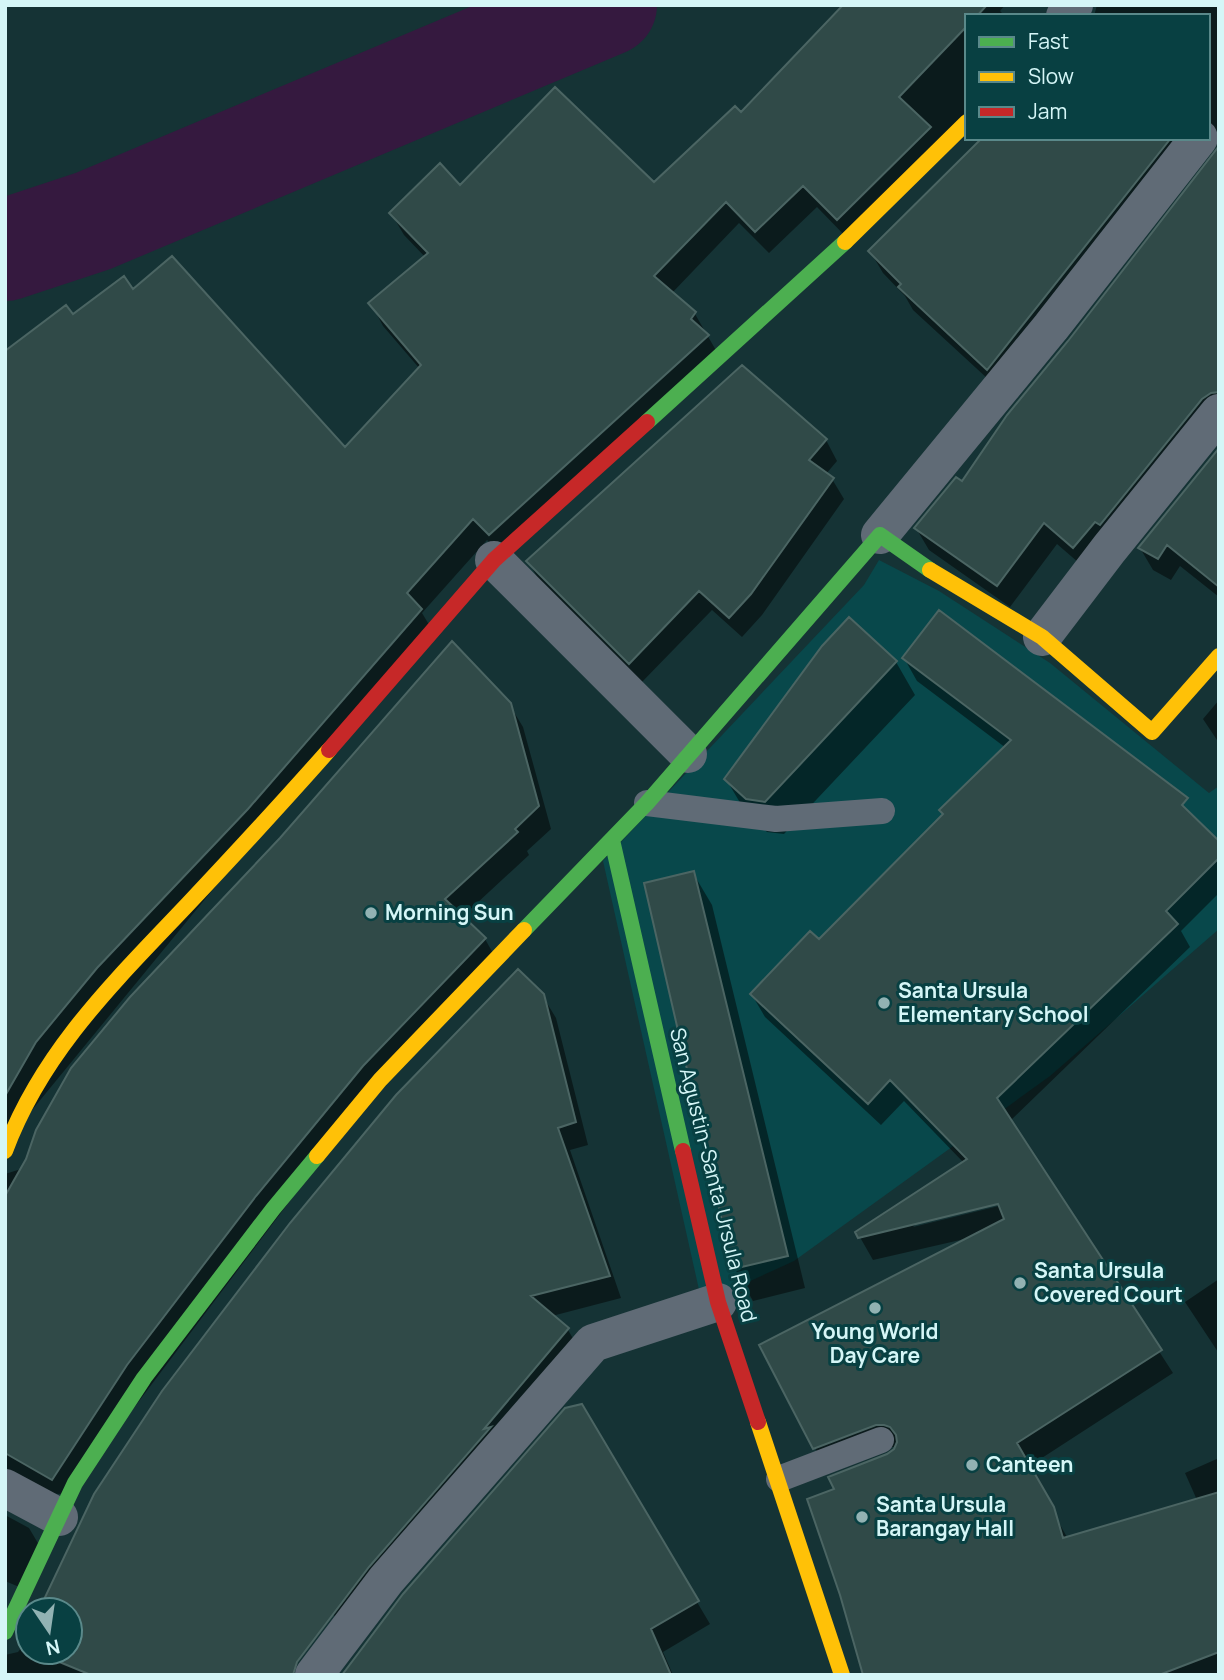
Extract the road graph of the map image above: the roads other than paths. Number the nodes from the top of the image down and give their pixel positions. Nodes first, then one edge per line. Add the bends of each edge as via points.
1 (965, 124) edge
2 (1197, 140) edge
3 (1219, 413) edge
4 (880, 535) junction
5 (494, 560) junction
6 (1042, 637) junction
7 (1219, 656) edge
8 (688, 754) junction
9 (647, 803) junction
10 (882, 811) dead end
11 (612, 840) junction
12 (5, 1151) edge
13 (719, 1302) junction
14 (881, 1440) dead end
15 (779, 1479) junction
16 (5, 1488) edge
17 (59, 1517) junction
18 (5, 1632) edge
19 (314, 1675) edge
20 (842, 1675) edge

1 - 5 street via 856,232
2 - 4 street
3 - 6 street
4 - 6 street via 947,582
4 - 8 street
5 - 8 street
5 - 12 street via 264,824 114,982 53,1056 16,1121
6 - 7 street via 1152,732
8 - 9 street
9 - 10 lane via 776,819
9 - 11 street
11 - 13 street, San Agustin-Santa Ursula Road
11 - 17 street via 380,1080 272,1209 144,1378 75,1483
13 - 15 street, San Agustin-Santa Ursula Road
13 - 19 street via 593,1343 386,1580
14 - 15 lane
15 - 20 street, San Agustin-Santa Ursula Road
16 - 17 street
17 - 18 street

